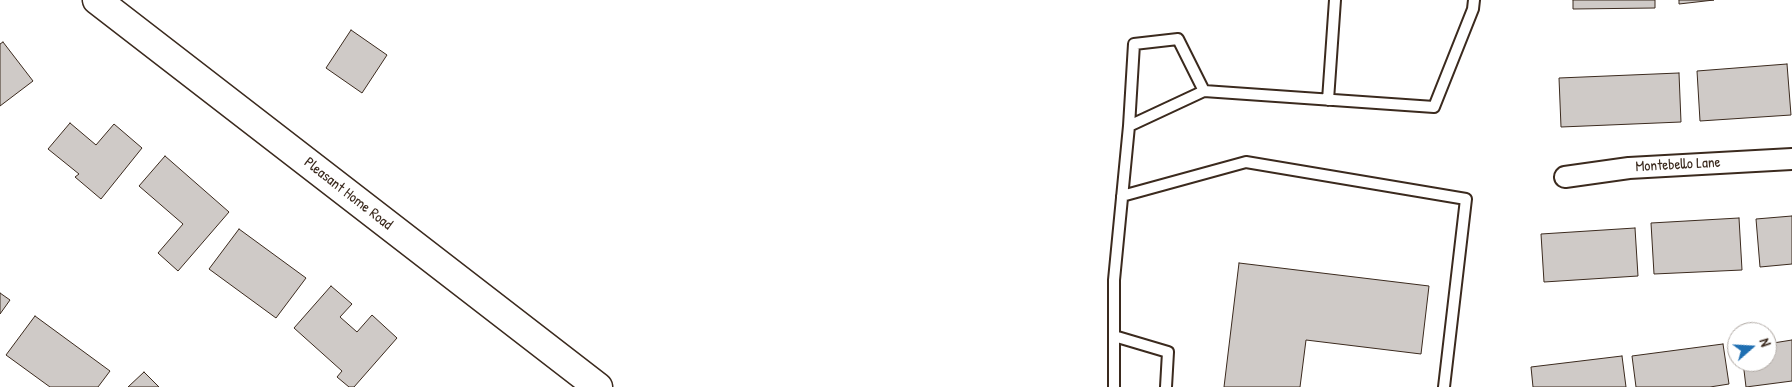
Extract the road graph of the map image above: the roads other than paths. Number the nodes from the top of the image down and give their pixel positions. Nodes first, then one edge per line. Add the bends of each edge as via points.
1 (98, 0) edge
2 (1336, 0) edge
3 (1474, 0) edge
4 (1204, 91) junction
5 (1328, 100) junction
6 (1129, 126) junction
7 (1792, 159) edge
8 (1565, 177) dead end
9 (1122, 196) junction
10 (1114, 336) junction
11 (598, 387) edge
12 (1114, 387) edge
13 (1166, 387) edge
14 (1444, 387) edge

1 - 11 main road, Pleasant Home Road
2 - 5 lane
3 - 5 lane via 1434,107
4 - 5 lane
4 - 6 lane
4 - 6 lane via 1178,39 1134,44
6 - 9 lane
7 - 8 street, Montebello Lane via 1629,168
9 - 10 lane via 1114,280
9 - 14 lane via 1246,162 1466,199
10 - 12 lane
10 - 13 lane via 1168,352

